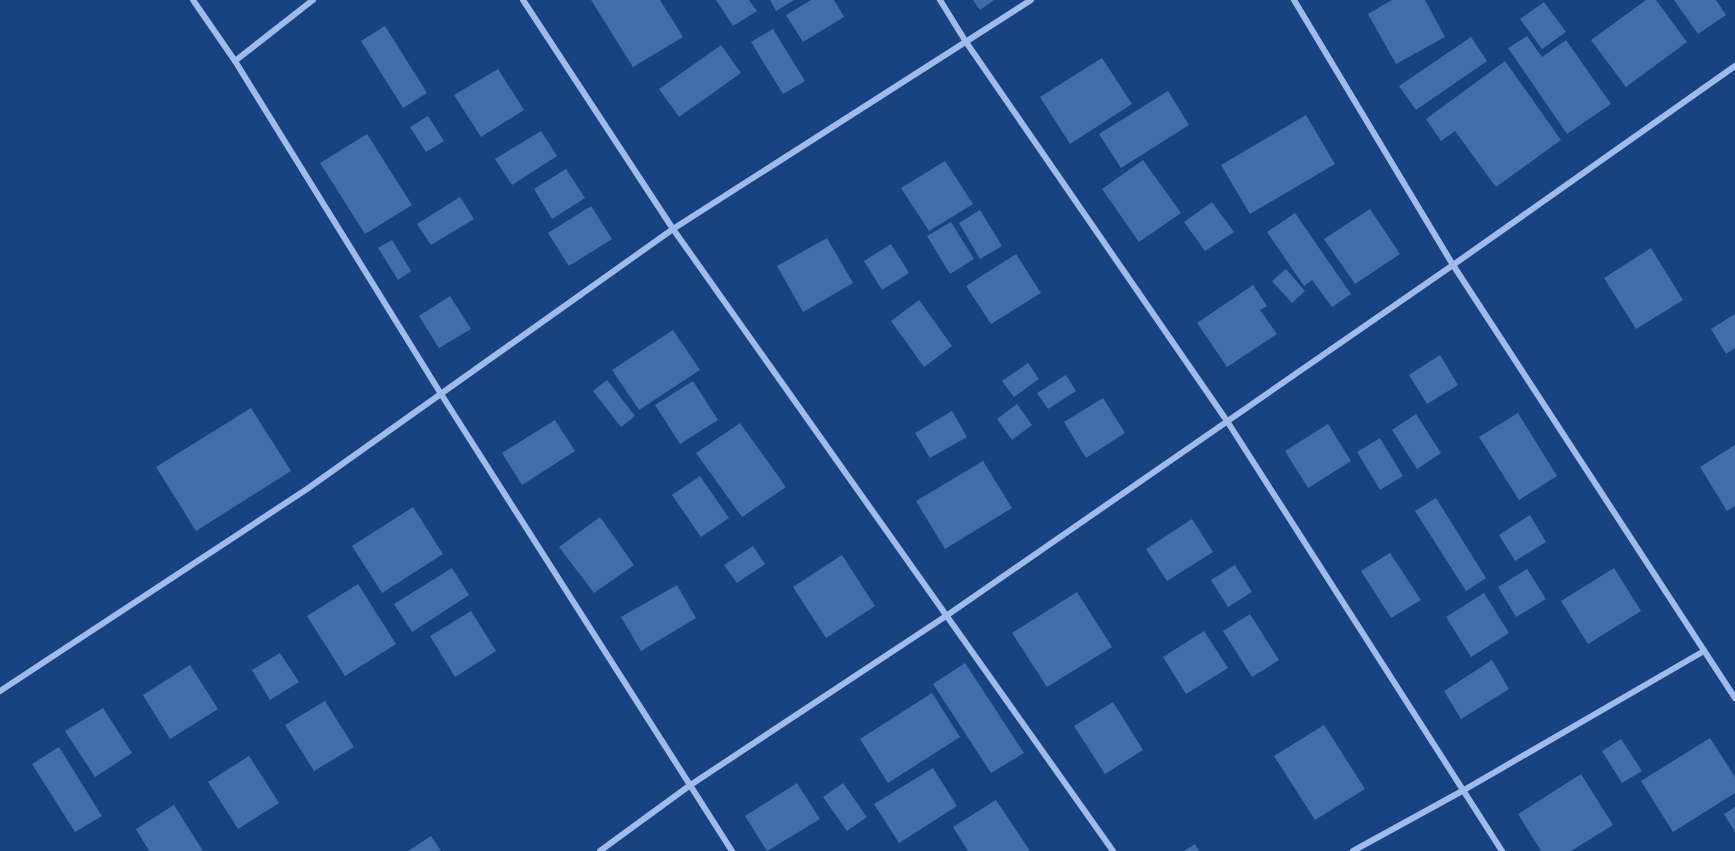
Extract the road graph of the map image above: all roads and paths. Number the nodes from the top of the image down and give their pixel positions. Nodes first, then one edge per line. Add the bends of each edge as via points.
1 (193, 0) edge
2 (313, 0) edge
3 (523, 0) edge
4 (940, 0) edge
5 (1030, 0) edge
6 (1294, 0) edge
7 (966, 42) junction
8 (235, 61) junction
9 (1735, 66) edge
10 (673, 229) junction
11 (1452, 265) junction
12 (441, 394) junction
13 (1227, 421) junction
14 (946, 616) junction
15 (1704, 651) junction
16 (0, 690) edge
17 (1735, 698) edge
18 (689, 786) junction
19 (1464, 790) junction
20 (600, 851) edge
21 (732, 851) edge
22 (1113, 851) edge
23 (1353, 851) edge
24 (1502, 851) edge

1 - 8 street
2 - 8 street
3 - 10 street
4 - 7 street
5 - 7 street
6 - 11 street
7 - 10 street
7 - 13 street
8 - 12 street
9 - 11 street
10 - 12 street
10 - 14 street
11 - 13 street
11 - 15 street
12 - 16 street via 307,489
12 - 18 street
13 - 14 street
13 - 19 street
14 - 18 street
14 - 22 street
15 - 17 street
15 - 19 street
18 - 20 street
18 - 21 street
19 - 23 street
19 - 24 street

